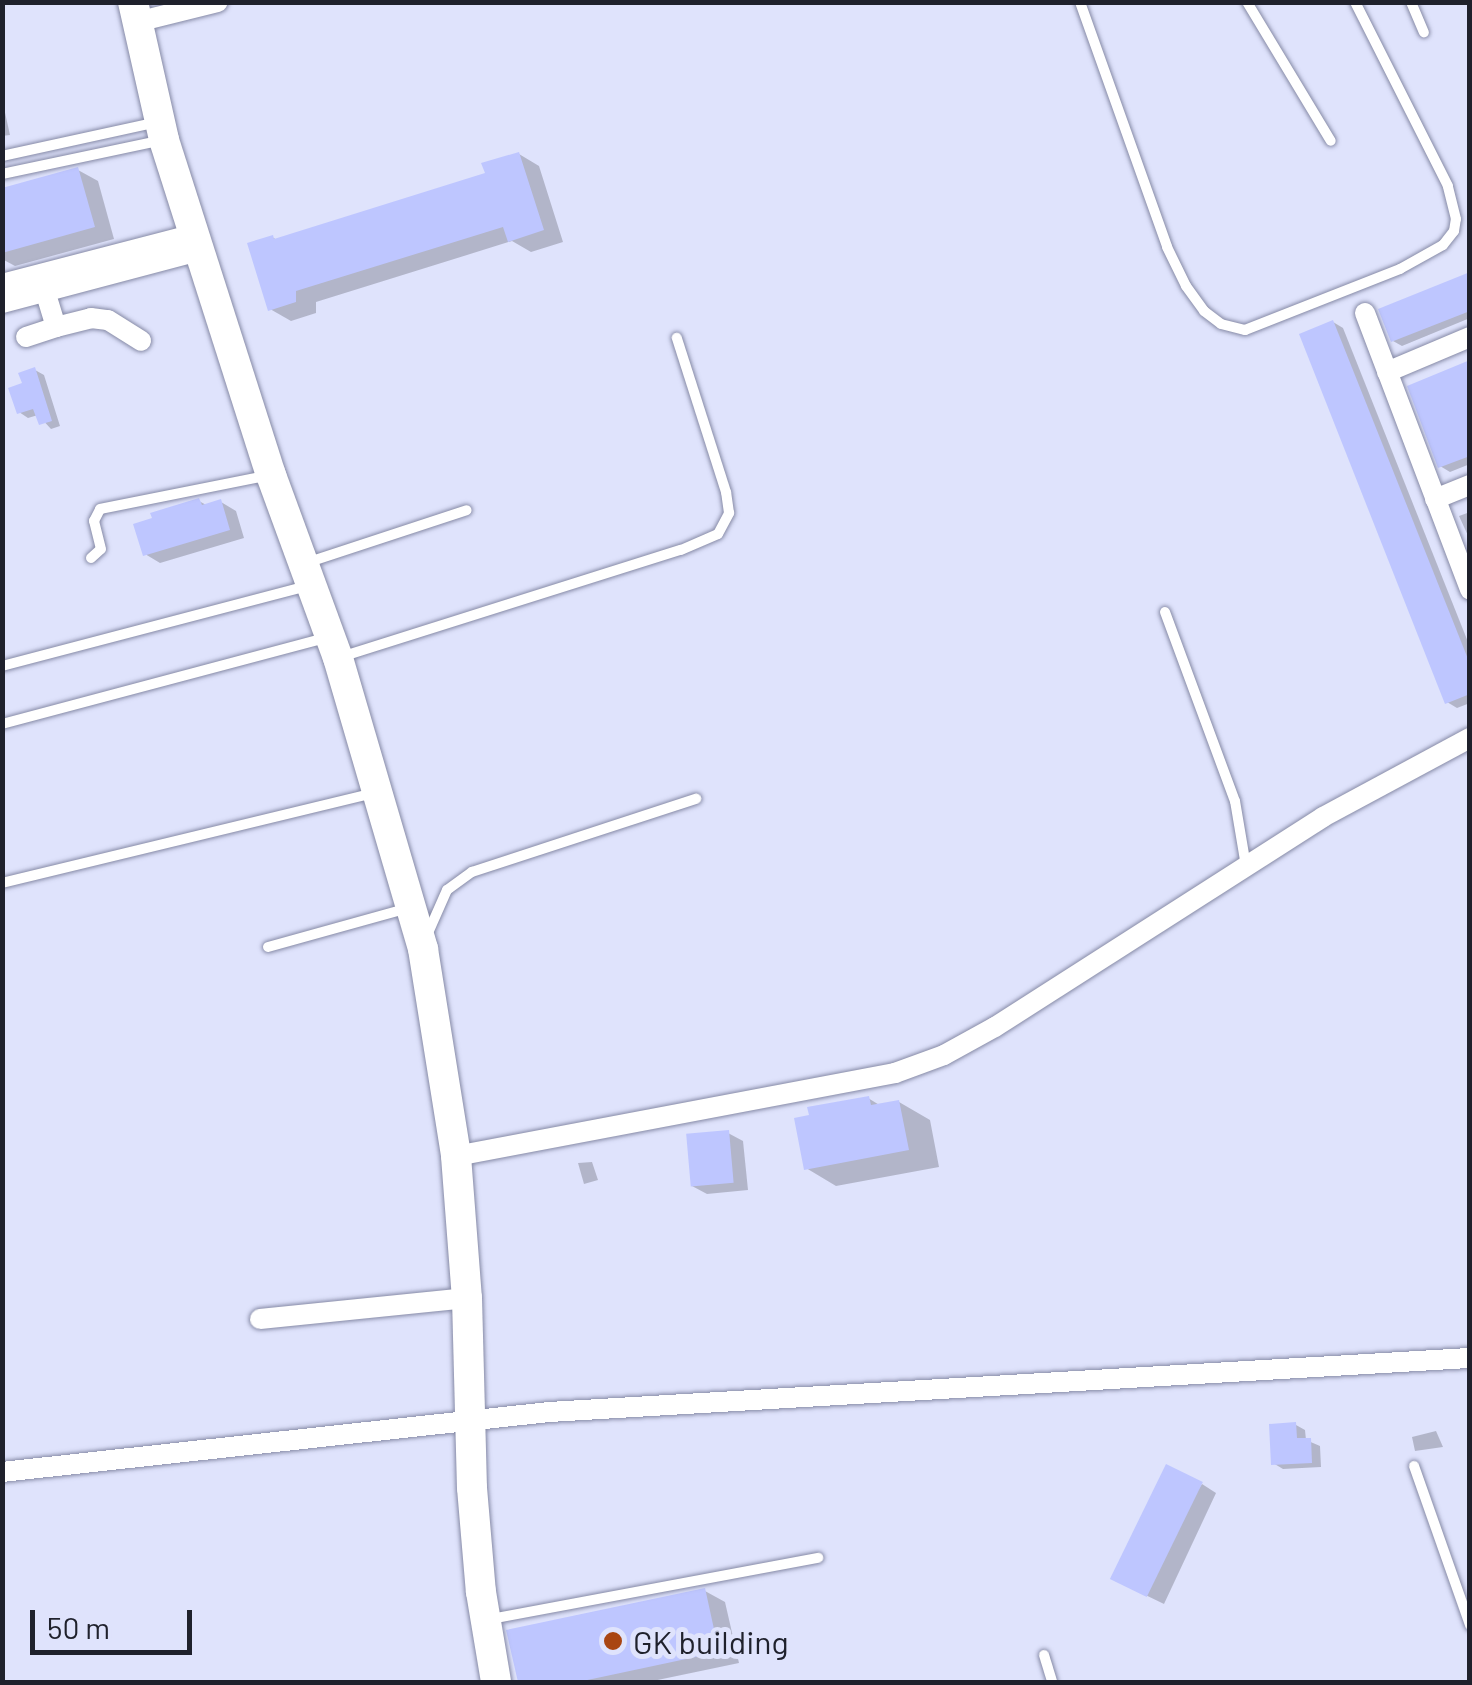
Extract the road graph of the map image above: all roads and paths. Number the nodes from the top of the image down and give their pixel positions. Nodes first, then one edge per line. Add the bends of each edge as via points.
1 (218, 2) edge
2 (1080, 2) edge
3 (1247, 2) edge
4 (1355, 2) edge
5 (1411, 2) edge
6 (135, 12) edge
7 (1424, 32) dead end
8 (161, 131) junction
9 (1331, 141) dead end
10 (2, 156) edge
11 (2, 174) edge
12 (197, 242) junction
13 (43, 282) junction
14 (2, 284) edge
15 (2, 303) edge
16 (1364, 312) dead end
17 (56, 327) junction
18 (26, 337) dead end
19 (677, 338) dead end
20 (1470, 338) edge
21 (140, 341) dead end
22 (1387, 372) junction
23 (271, 475) junction
24 (1470, 484) edge
25 (1435, 499) junction
26 (467, 510) dead end
27 (91, 558) dead end
28 (308, 574) junction
29 (1470, 590) edge
30 (1165, 612) dead end
31 (334, 647) junction
32 (2, 666) edge
33 (2, 724) edge
34 (1470, 738) edge
35 (379, 792) junction
36 (696, 799) dead end
37 (1246, 867) junction
38 (2, 882) edge
39 (411, 907) junction
40 (268, 947) dead end
41 (423, 948) junction
42 (456, 1156) junction
43 (467, 1298) junction
44 (260, 1319) dead end
45 (1470, 1358) edge
46 (470, 1418) junction
47 (1414, 1466) dead end
48 (2, 1472) edge
49 (818, 1558) dead end
50 (486, 1620) junction
51 (1470, 1625) edge
52 (1044, 1656) dead end
53 (496, 1682) edge
54 (1052, 1682) edge

1 - 6 street
2 - 4 lane via 1186,286 1204,312 1245,330 1400,269 1443,246 1454,231 1448,186
3 - 9 lane
5 - 7 lane
6 - 8 main road
8 - 10 lane
8 - 11 lane
8 - 12 main road
12 - 13 street
12 - 23 main road
13 - 14 street
13 - 15 street
13 - 17 street
16 - 22 street
17 - 18 street
17 - 21 street via 108,320
19 - 31 lane via 726,492 729,514 718,534 628,568
20 - 22 street
22 - 25 street
23 - 27 lane via 100,509 94,521 101,549
23 - 28 main road
24 - 25 street
25 - 29 street
26 - 28 lane
28 - 31 main road
28 - 32 lane
30 - 37 lane via 1235,802
31 - 33 lane
31 - 35 main road
34 - 37 street
35 - 38 lane
35 - 39 main road
36 - 41 lane via 472,872 440,901
37 - 42 street via 995,1027 895,1073
39 - 40 lane
39 - 41 main road
41 - 42 main road
42 - 43 main road
43 - 44 street
43 - 46 main road
45 - 46 street
46 - 48 street
46 - 50 main road
47 - 51 lane
49 - 50 lane
50 - 53 main road
52 - 54 lane

